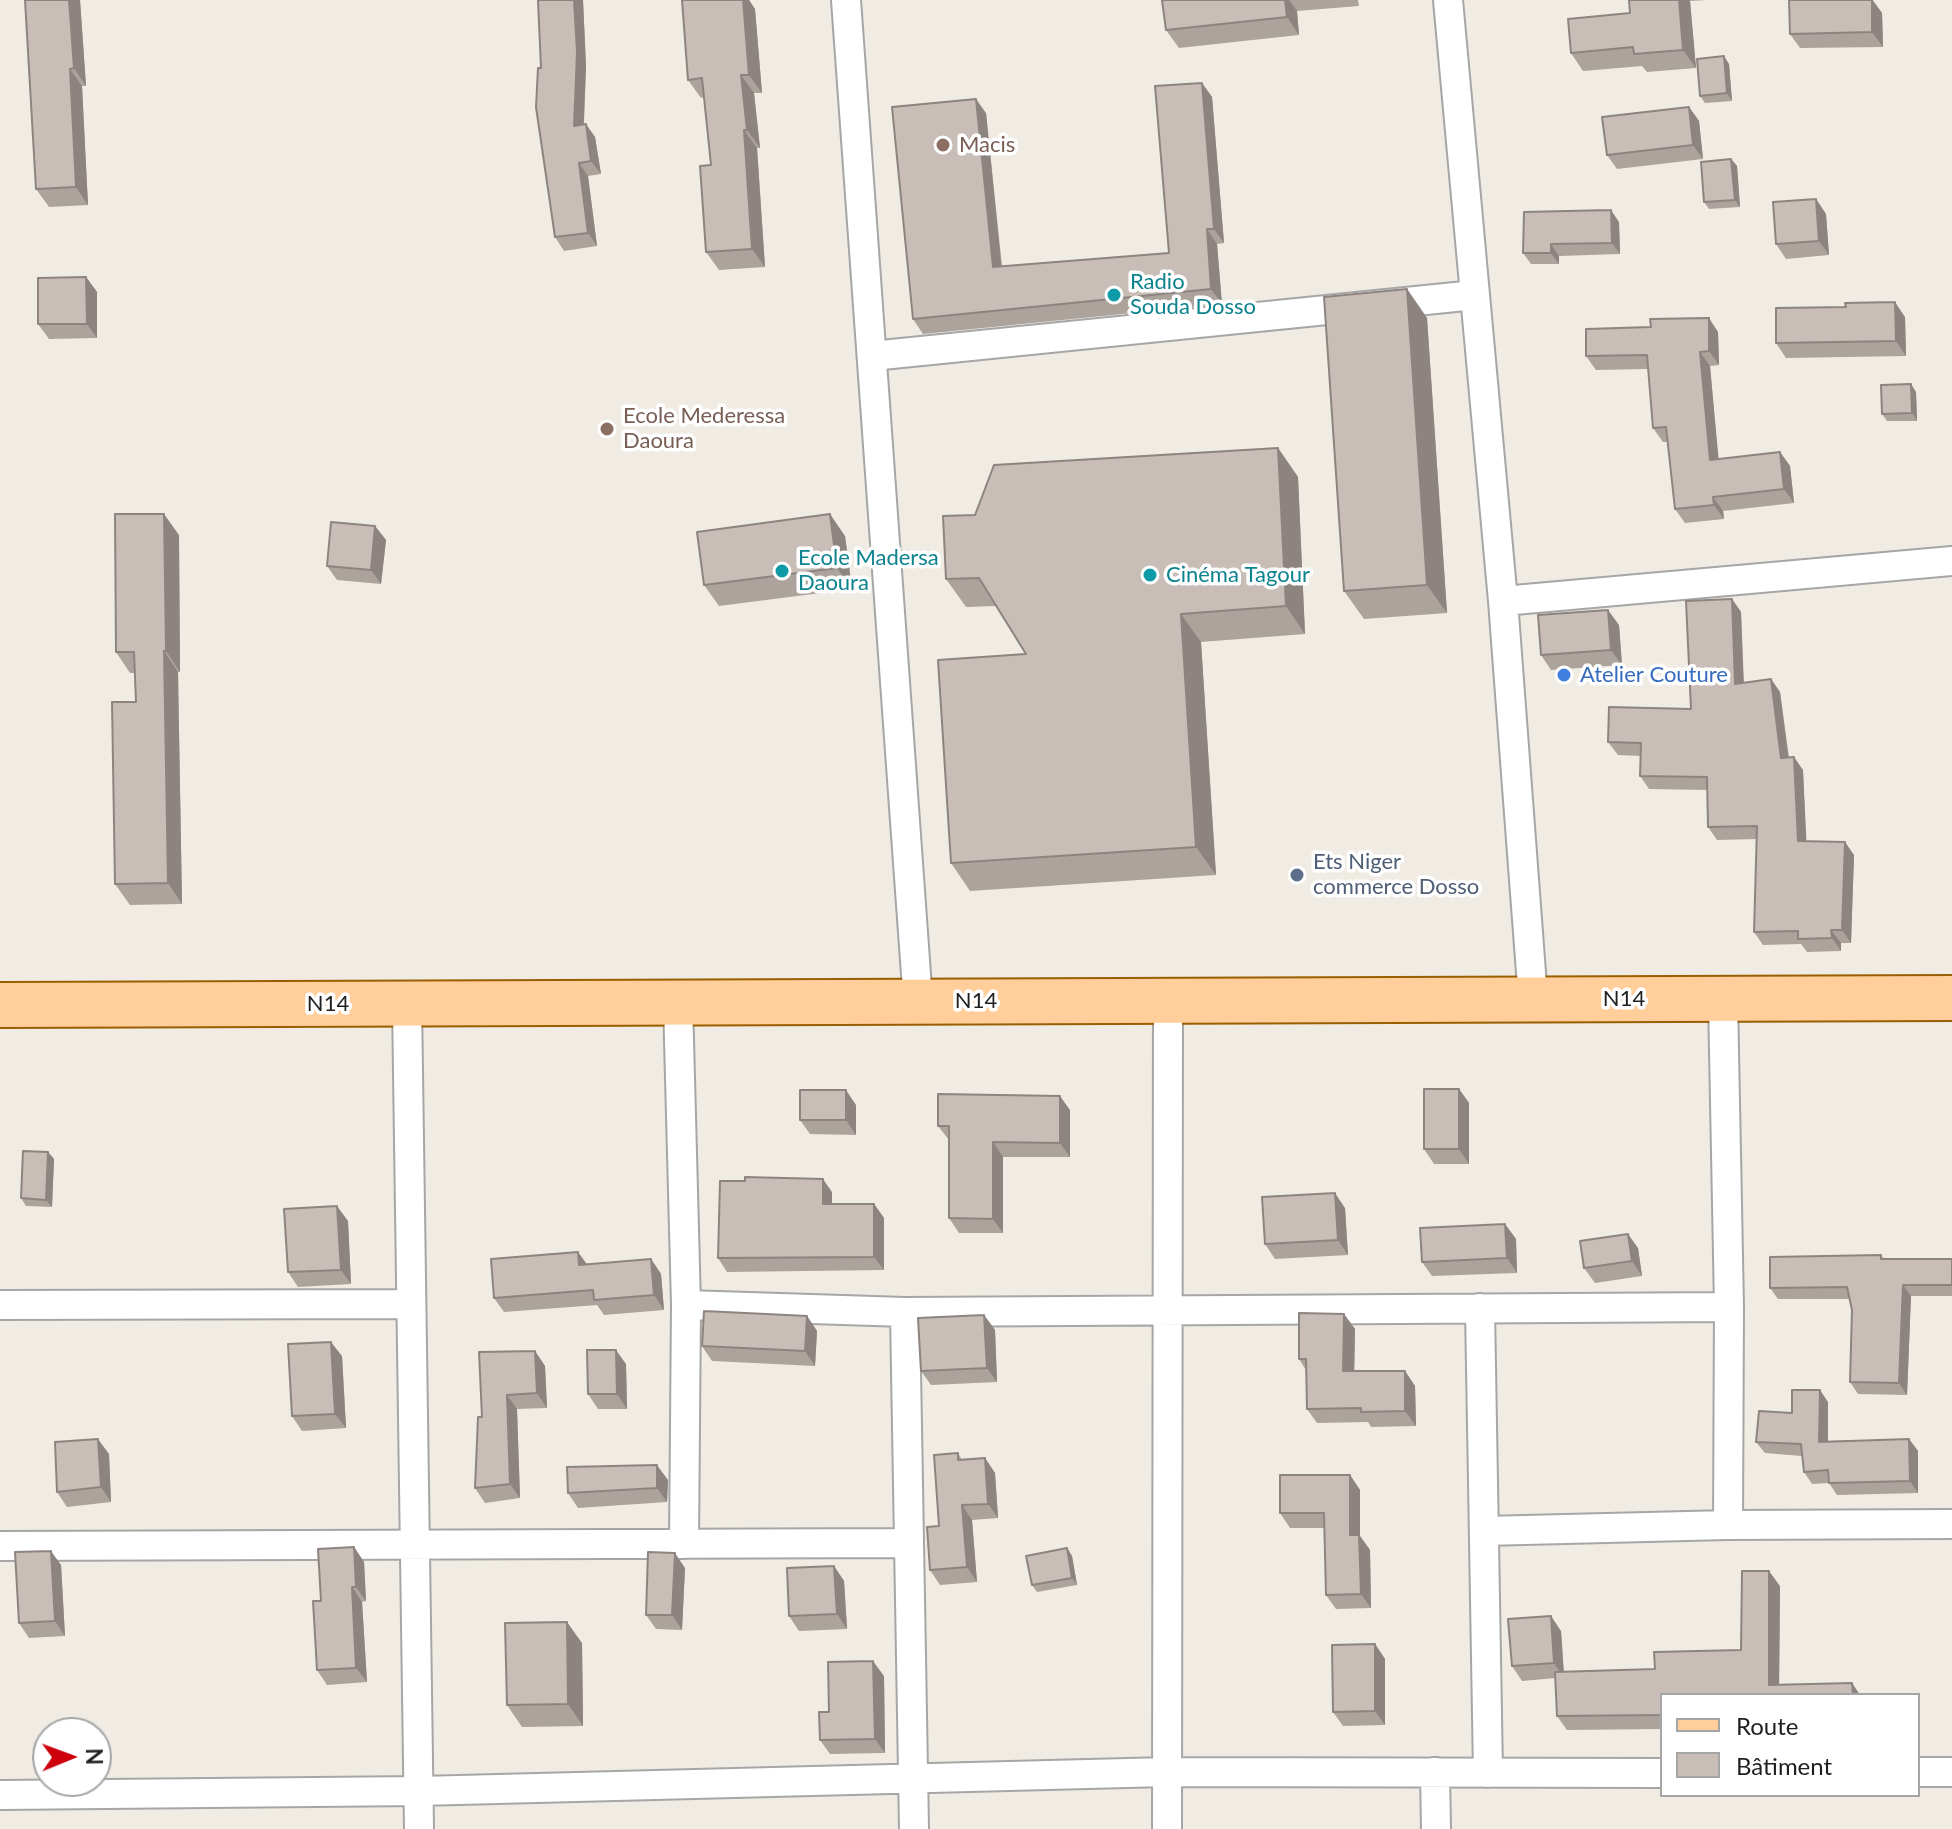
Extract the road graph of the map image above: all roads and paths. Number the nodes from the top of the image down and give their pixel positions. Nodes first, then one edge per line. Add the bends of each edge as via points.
1 (846, 0) edge
2 (1448, 0) edge
3 (1475, 295) junction
4 (872, 356) junction
5 (1952, 561) edge
6 (1503, 601) junction
7 (1952, 998) edge
8 (1533, 999) junction
9 (1723, 999) junction
10 (1168, 1000) junction
11 (678, 1002) junction
12 (918, 1002) junction
13 (407, 1003) junction
14 (0, 1005) edge
15 (411, 1304) junction
16 (0, 1305) edge
17 (686, 1305) junction
18 (1729, 1307) junction
19 (1167, 1308) junction
20 (1480, 1308) junction
21 (905, 1312) junction
22 (1952, 1524) edge
23 (1728, 1525) junction
24 (1484, 1531) junction
25 (909, 1543) junction
26 (684, 1544) junction
27 (415, 1545) junction
28 (0, 1546) edge
29 (1167, 1772) junction
30 (1435, 1772) junction
31 (1920, 1772) edge
32 (1952, 1772) edge
33 (1488, 1773) junction
34 (1660, 1773) edge
35 (913, 1779) junction
36 (419, 1791) junction
37 (0, 1795) edge
38 (419, 1829) edge
39 (914, 1829) edge
40 (1167, 1829) edge
41 (1436, 1829) edge

1 - 4 street
2 - 3 street
3 - 4 street
3 - 6 street
4 - 12 street
5 - 6 street
6 - 8 street
7 - 9 main road, N14
8 - 9 main road, N14
8 - 10 main road, N14
9 - 18 street
10 - 12 main road, N14
10 - 19 street
11 - 12 main road, N14
11 - 13 main road, N14
11 - 17 street
13 - 14 main road, N14
13 - 15 street
15 - 16 street
15 - 27 street
17 - 21 street
17 - 26 street
18 - 20 street
18 - 23 street
19 - 20 street
19 - 21 street
19 - 29 street
20 - 24 street
21 - 25 street
22 - 23 street
23 - 24 street
24 - 33 street
25 - 26 street
25 - 35 street
26 - 27 street
27 - 28 street
27 - 36 street
29 - 30 street
29 - 35 street
29 - 40 street
30 - 33 street
30 - 41 street
31 - 32 street
33 - 34 street
35 - 36 street
35 - 39 street
36 - 37 street
36 - 38 street

